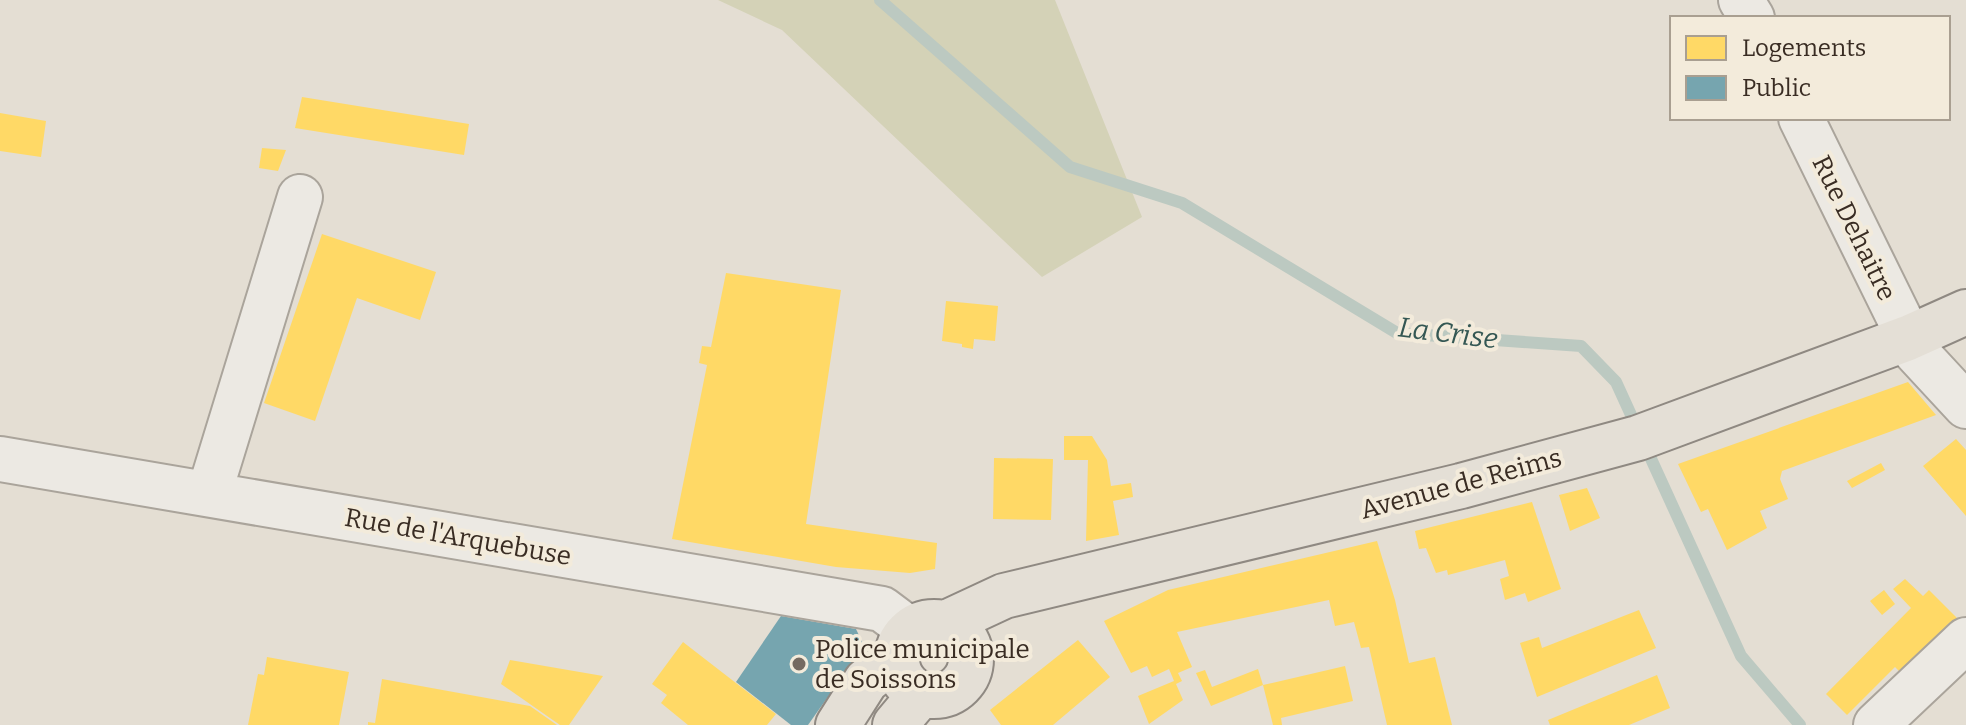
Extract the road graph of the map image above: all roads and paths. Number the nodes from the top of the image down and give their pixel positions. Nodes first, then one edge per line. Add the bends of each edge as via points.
1 (1802, 120) edge
2 (300, 197) dead end
3 (1966, 312) edge
4 (1908, 338) junction
5 (1966, 406) edge
6 (0, 459) edge
7 (229, 498) junction
8 (931, 640) junction
9 (1966, 640) edge
10 (908, 709) edge
11 (838, 725) edge
12 (1876, 725) edge

1 - 4 street, Rue Dehaitre
2 - 7 street
3 - 4 main road, Avenue de Reims
4 - 5 street, Rue Dehaitre
4 - 8 main road, Avenue de Reims via 1652,433 1461,486 1004,596
6 - 7 street, Rue de l'Arquebuse
7 - 8 street, Rue de l'Arquebuse via 882,609
8 - 10 main road via 903,679
8 - 10 main road via 969,672 944,695
8 - 11 main road, Avenue de Reims via 866,681
9 - 12 street

